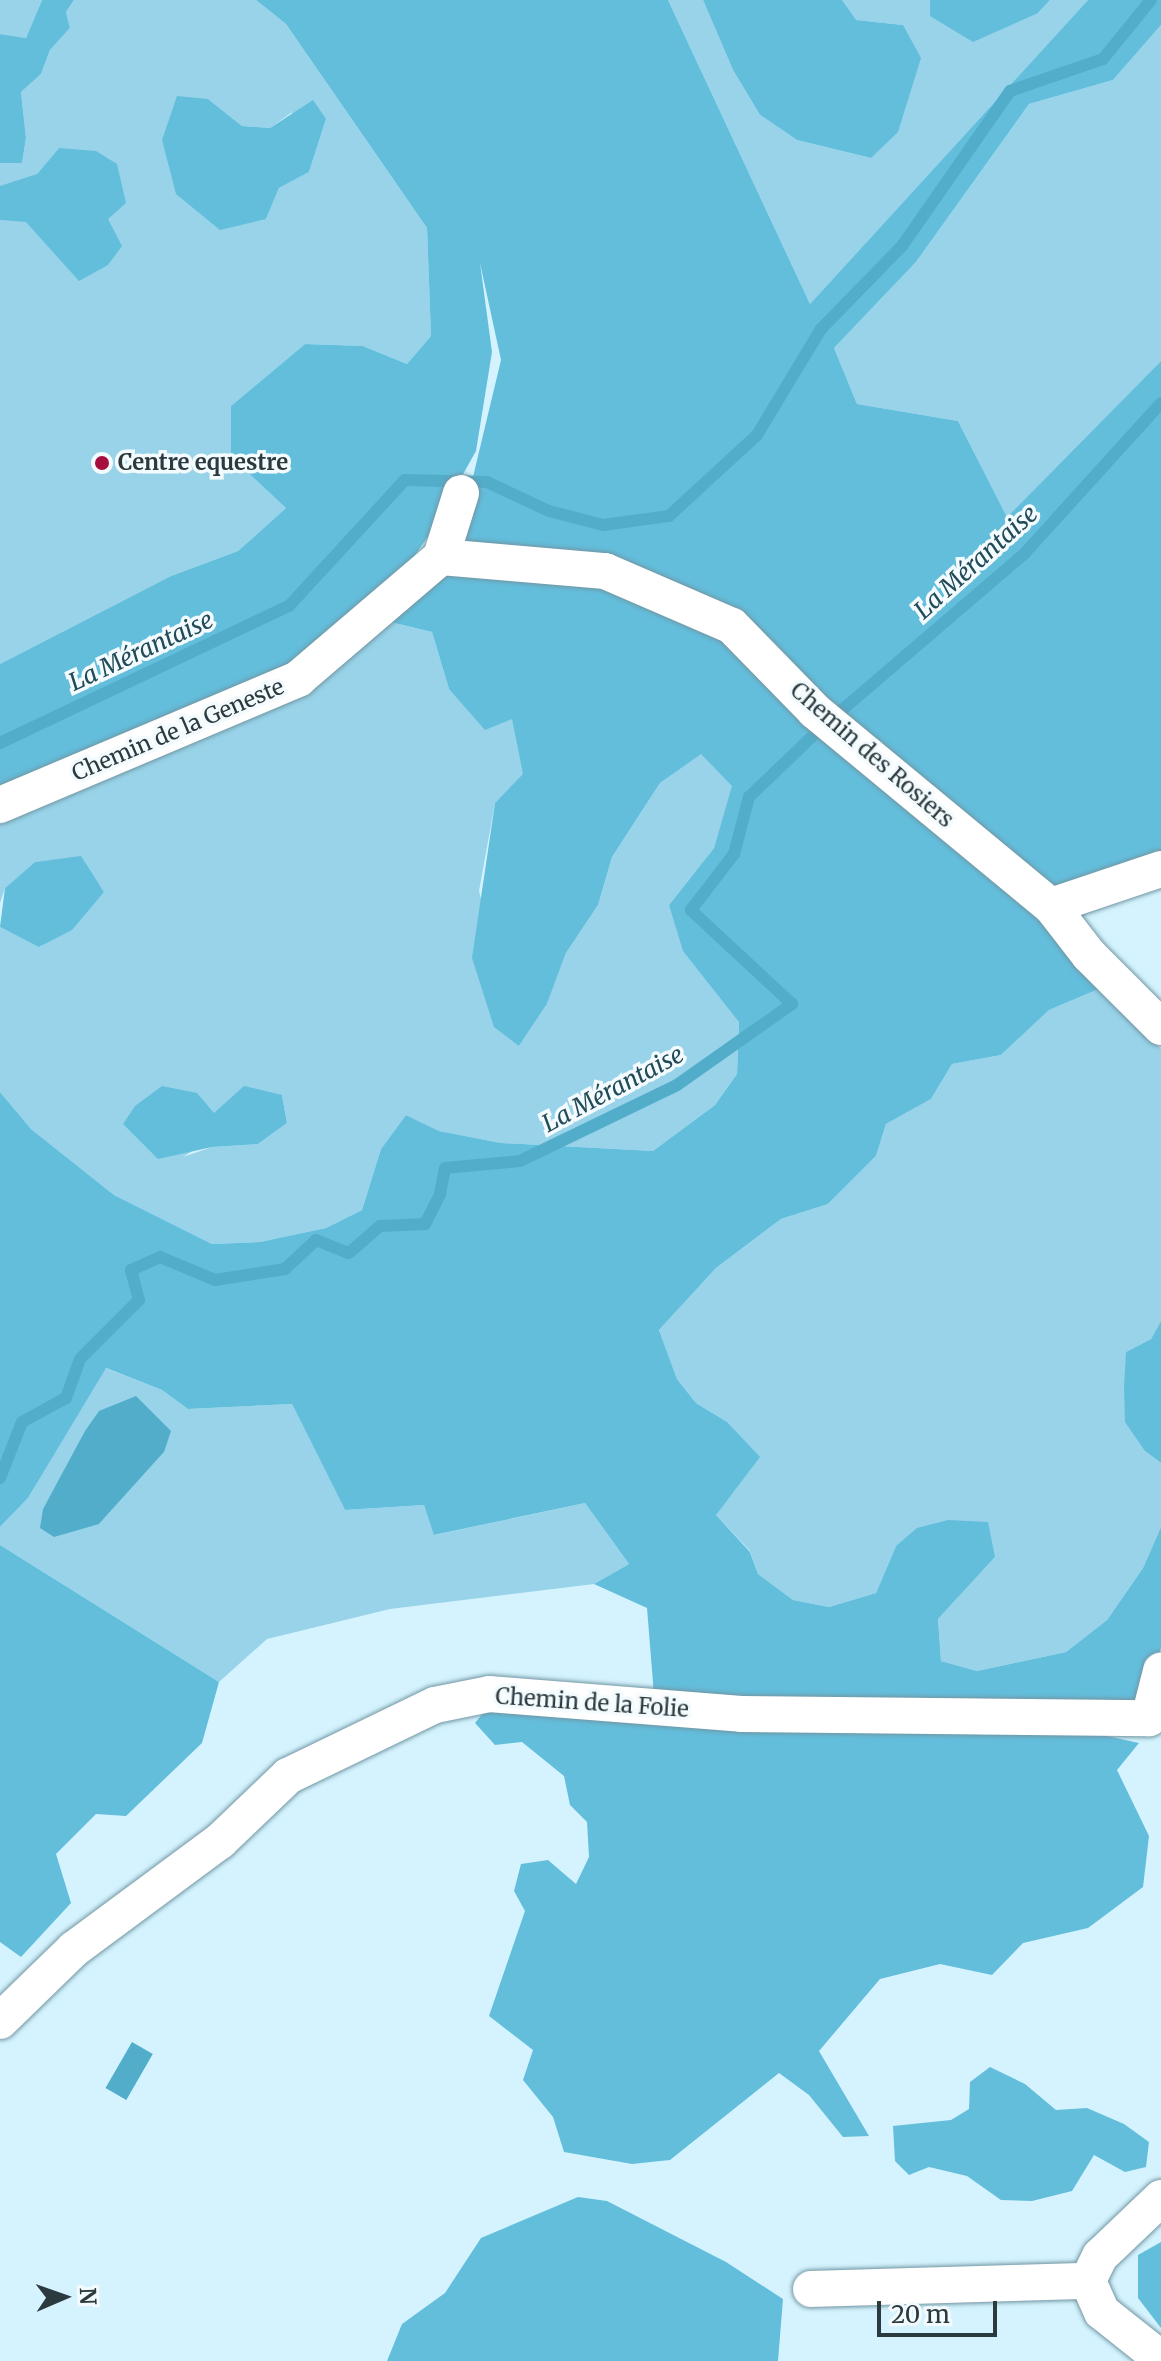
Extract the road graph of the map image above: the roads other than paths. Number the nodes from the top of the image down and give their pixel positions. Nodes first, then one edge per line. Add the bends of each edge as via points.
1 (461, 493) dead end
2 (441, 557) junction
3 (0, 805) edge
4 (1161, 869) edge
5 (1051, 906) junction
6 (1161, 1027) edge
7 (1161, 1671) edge
8 (0, 2021) edge
9 (1161, 2198) edge
10 (1088, 2281) junction
11 (811, 2289) dead end
12 (1161, 2359) edge

1 - 2 street
2 - 3 street, Chemin de la Geneste via 298,679
2 - 5 street, Chemin des Rosiers via 605,571 732,626 828,722
4 - 5 street
5 - 6 street, Chemin des Rosiers via 1089,955
7 - 8 street, Chemin de la Folie via 1149,1718 741,1714 489,1694 435,1705 288,1776 220,1841 74,1949
9 - 10 street via 1100,2256
10 - 11 street
10 - 12 street via 1102,2312

